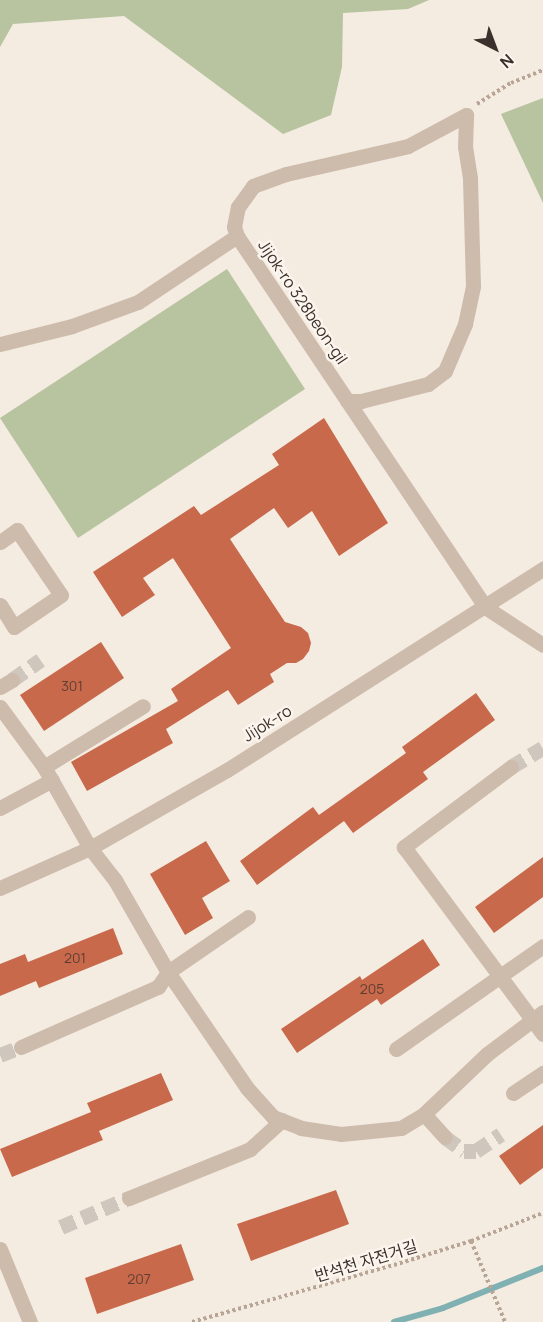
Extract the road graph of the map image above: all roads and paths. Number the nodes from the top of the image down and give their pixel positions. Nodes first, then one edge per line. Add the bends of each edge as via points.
1 (543, 70) edge
2 (466, 115) junction
3 (237, 236) junction
4 (0, 344) edge
5 (347, 401) junction
6 (0, 542) edge
7 (543, 569) edge
8 (0, 605) edge
9 (485, 607) junction
10 (543, 645) edge
11 (143, 706) dead end
12 (0, 707) edge
13 (511, 767) tunnel mouth
14 (48, 773) junction
15 (0, 808) edge
16 (90, 848) junction
17 (0, 888) edge
18 (248, 916) dead end
19 (543, 946) edge
20 (168, 972) junction
21 (500, 976) junction
22 (538, 1016) edge
23 (543, 1034) edge
24 (21, 1047) tunnel mouth
25 (396, 1049) dead end
26 (543, 1073) edge
27 (513, 1093) dead end
28 (424, 1114) junction
29 (282, 1120) junction
30 (445, 1137) tunnel mouth
31 (129, 1198) tunnel mouth
32 (543, 1213) edge
33 (471, 1241) junction
34 (0, 1249) edge
35 (504, 1321) edge
36 (30, 1322) edge
37 (192, 1322) edge

1 - 2 path via 511,82 472,106
2 - 3 street via 408,146 286,174 253,186 238,207 234,226
2 - 5 street via 473,286 465,324 445,370 428,384 362,401
3 - 4 street, Jijok-ro 328beon-gil via 138,302 72,326
3 - 5 street, Jijok-ro 328beon-gil
5 - 9 street, Jijok-ro 328beon-gil
6 - 8 street via 17,530 61,595 14,627
7 - 9 street, Jijok-ro
9 - 10 street
9 - 16 street, Jijok-ro via 227,770
11 - 14 street
12 - 14 street
13 - 21 street via 404,847
14 - 15 street
14 - 16 street
16 - 17 street, Jijok-ro
16 - 20 street via 115,880
18 - 20 street
19 - 21 street
20 - 24 street via 158,987
20 - 29 street via 247,1088 273,1117
21 - 22 street
21 - 25 street
22 - 23 street
22 - 28 street via 487,1054
26 - 27 street
28 - 29 street via 401,1128 341,1134 302,1128
28 - 30 street
29 - 31 street via 250,1149
32 - 33 path, 반석천 자전거길
33 - 35 path
33 - 37 path, 반석천 자전거길
34 - 36 street

